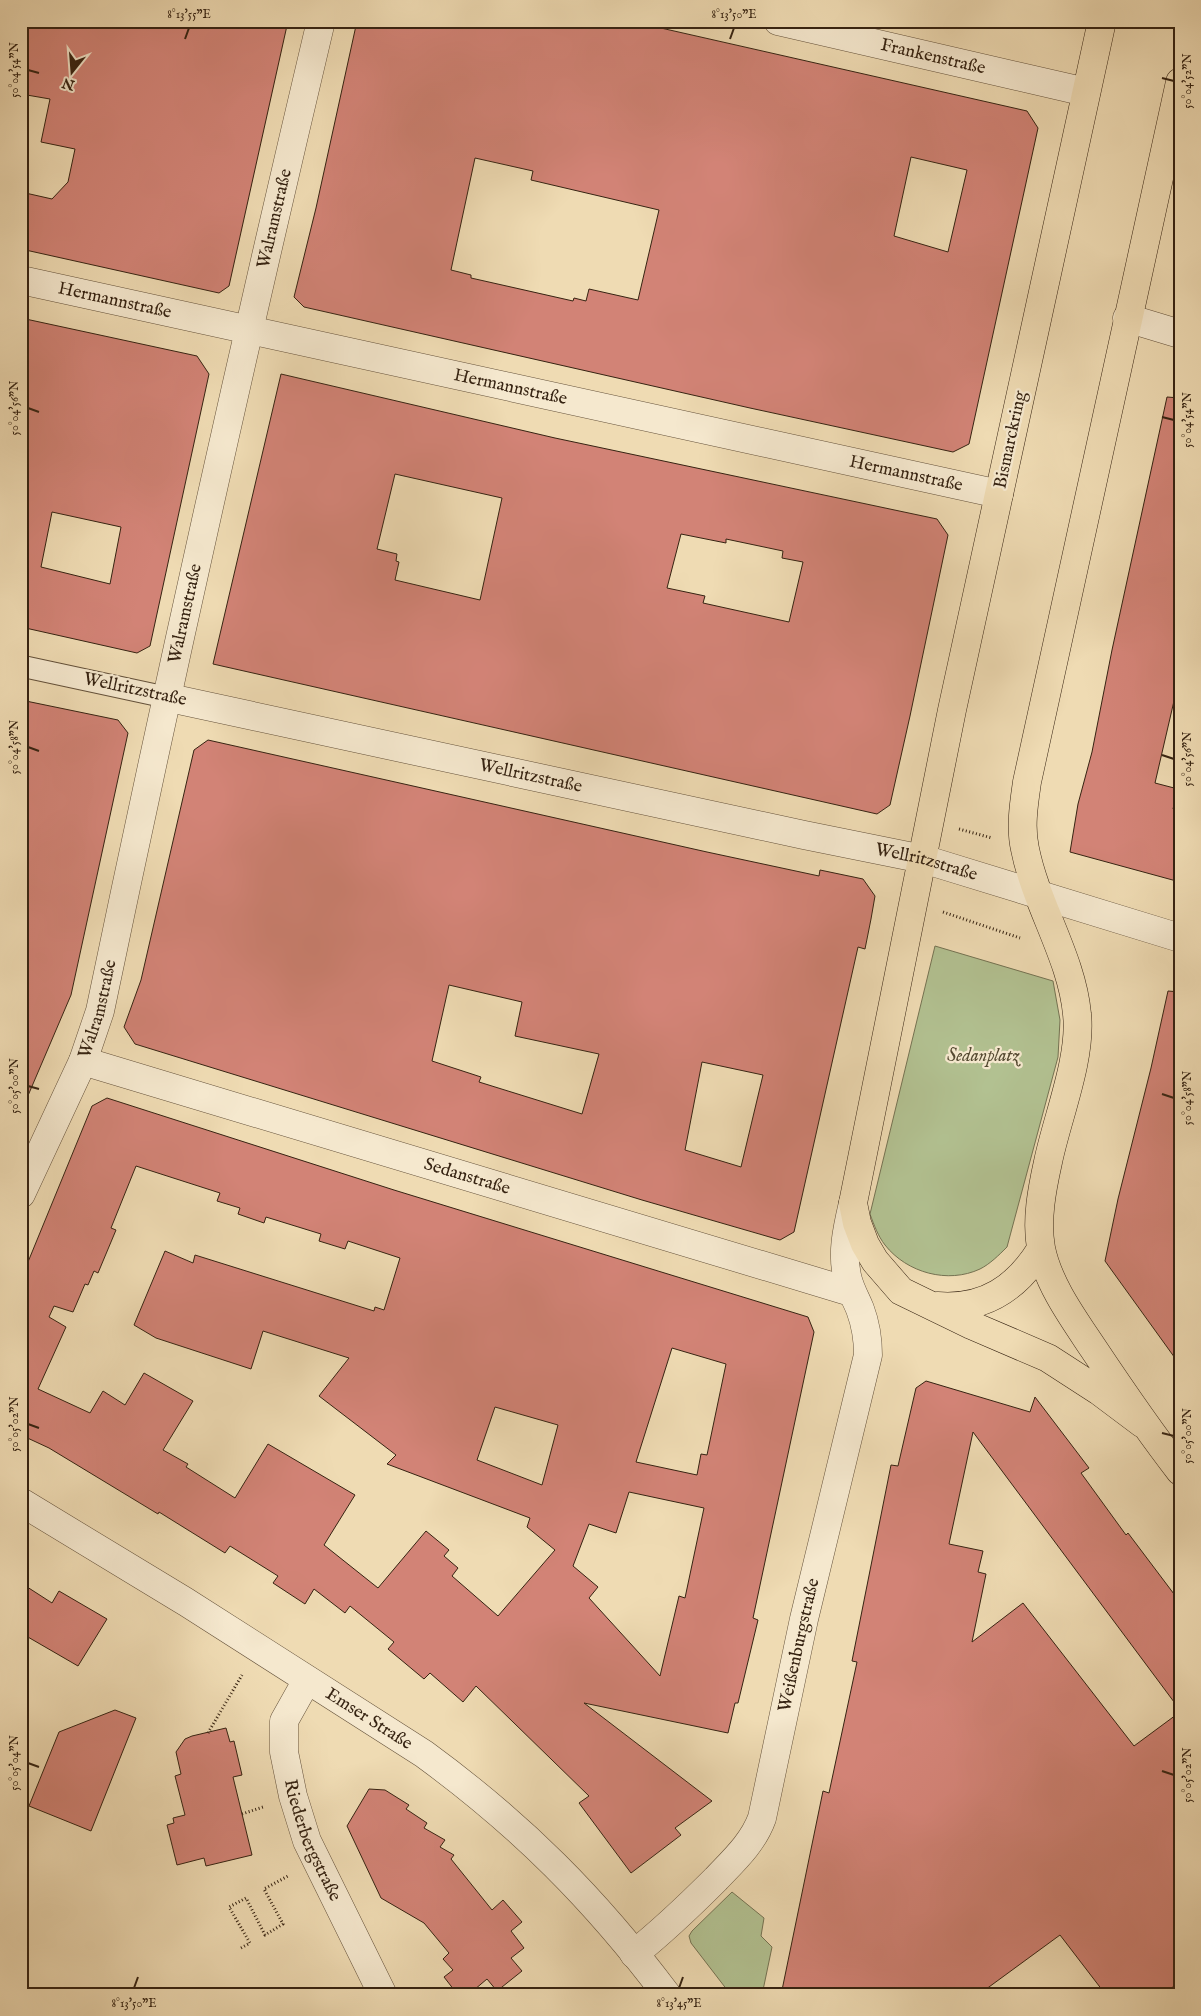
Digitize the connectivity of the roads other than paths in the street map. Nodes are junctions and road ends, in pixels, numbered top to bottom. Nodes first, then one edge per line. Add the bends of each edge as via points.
1 (321, 21) edge
2 (778, 21) edge
3 (1102, 21) edge
4 (1180, 82) edge
5 (1086, 92) junction
6 (21, 280) edge
7 (1127, 318) junction
8 (248, 329) junction
9 (1180, 334) edge
10 (999, 494) junction
11 (21, 666) edge
12 (166, 697) junction
13 (923, 859) junction
14 (1038, 895) junction
15 (1180, 938) edge
16 (83, 1061) junction
17 (21, 1194) edge
18 (853, 1202) junction
19 (1041, 1249) junction
20 (851, 1292) junction
21 (930, 1306) junction
22 (1143, 1424) junction
23 (1180, 1471) edge
24 (21, 1502) edge
25 (307, 1680) junction
26 (634, 1954) junction
27 (383, 1995) edge
28 (667, 1995) edge

1 - 8 street, Walramstraße
2 - 5 street, Frankenstraße
3 - 5 main road, Bismarckring
4 - 7 main road
5 - 10 main road, Bismarckring
6 - 8 street, Hermannstraße
7 - 9 street
7 - 14 main road via 1027,782 1023,809 1024,848
8 - 10 street, Hermannstraße
8 - 12 street, Walramstraße
10 - 13 main road, Bismarckring
11 - 12 street, Wellritzstraße
12 - 13 street, Wellritzstraße
12 - 16 street, Walramstraße via 100,1011
13 - 14 street, Wellritzstraße
13 - 18 main road
14 - 15 street, Wellritzstraße
14 - 19 main road via 1074,993 1078,1031 1076,1052 1042,1196
16 - 17 street, Walramstraße
16 - 20 street, Sedanstraße
18 - 20 street via 845,1239 845,1266
18 - 21 main road via 857,1224 875,1261 900,1291
19 - 21 main road via 1014,1284 996,1296 975,1304
19 - 22 main road via 1060,1293
20 - 26 street, Weißenburgstraße via 865,1324 868,1355 804,1619 762,1818 754,1835 735,1858 671,1924
21 - 22 main road via 1048,1358 1100,1391
22 - 23 main road
24 - 25 street, Emser Straße
25 - 26 street, Emser Straße via 424,1754 494,1808 558,1866
25 - 27 street, Riederbergstraße via 284,1721 284,1752 292,1796 308,1841
26 - 28 street, Emser Straße

